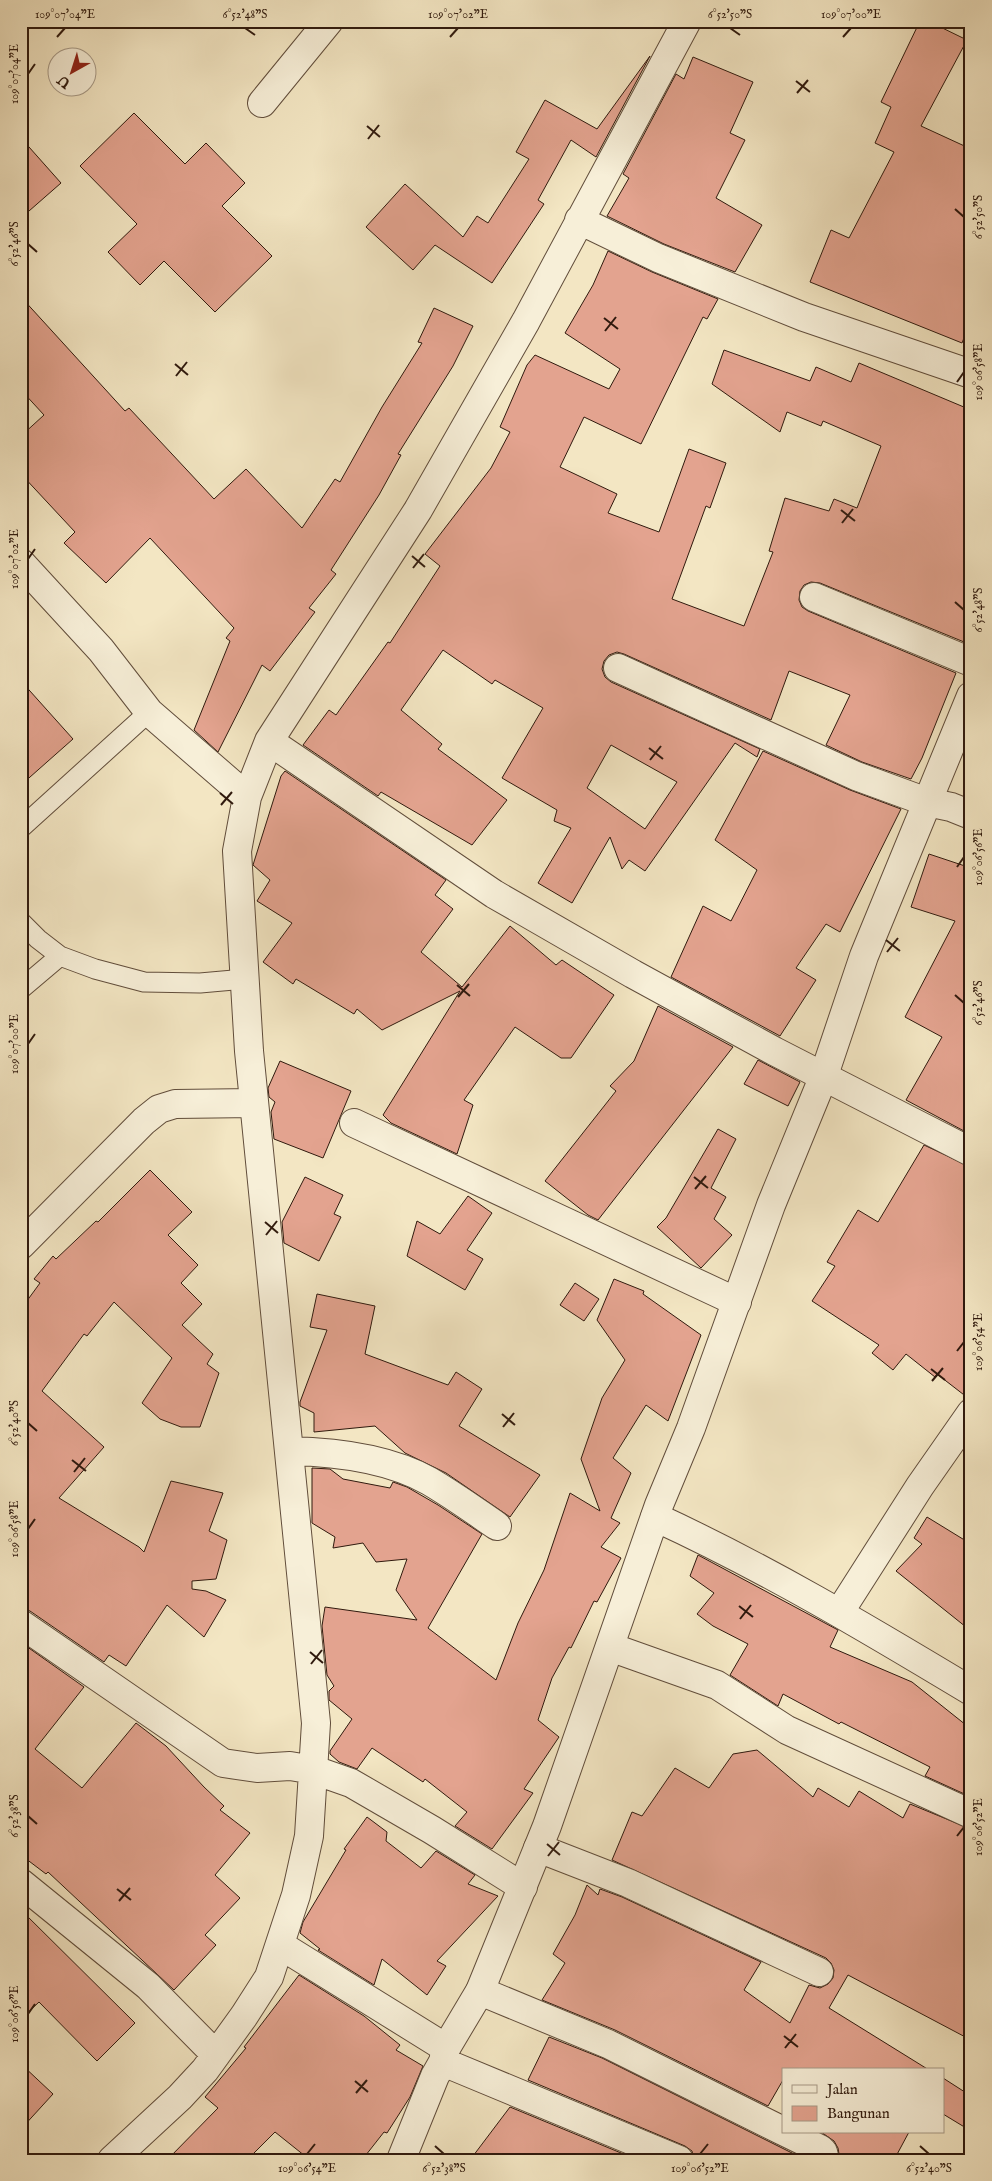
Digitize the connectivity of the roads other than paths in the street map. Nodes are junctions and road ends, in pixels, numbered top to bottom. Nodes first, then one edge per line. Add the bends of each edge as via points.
1 (329, 21) edge
2 (687, 21) edge
3 (262, 103) dead end
4 (580, 220) junction
5 (971, 374) edge
6 (21, 564) edge
7 (814, 597) dead end
8 (971, 662) edge
9 (618, 668) dead end
10 (971, 696) edge
11 (149, 712) junction
12 (269, 741) junction
13 (247, 797) junction
14 (949, 808) edge
15 (21, 828) edge
16 (21, 922) edge
17 (60, 956) junction
18 (239, 980) junction
19 (21, 989) edge
20 (839, 1085) junction
21 (246, 1103) junction
22 (354, 1123) dead end
23 (971, 1152) edge
24 (21, 1245) edge
25 (737, 1302) junction
26 (971, 1413) edge
27 (290, 1451) junction
28 (665, 1522) junction
29 (497, 1526) dead end
30 (839, 1613) junction
31 (21, 1624) edge
32 (628, 1655) junction
33 (971, 1691) edge
34 (302, 1768) junction
35 (971, 1814) edge
36 (557, 1856) junction
37 (21, 1883) edge
38 (523, 1887) junction
39 (280, 1945) junction
40 (819, 1972) dead end
41 (498, 1999) junction
42 (211, 2050) junction
43 (445, 2055) junction
44 (782, 2131) edge
45 (788, 2134) edge
46 (112, 2160) edge
47 (401, 2160) edge
48 (680, 2160) edge
49 (824, 2160) edge

1 - 3 street
2 - 4 street
4 - 5 street via 658,258 804,316
4 - 12 street via 418,510
6 - 11 street via 102,650
7 - 8 street
9 - 14 street via 856,776
10 - 14 street via 961,724
11 - 13 street
11 - 15 lane
12 - 13 street
12 - 20 street via 494,894 633,974
13 - 18 street via 236,851
14 - 20 street via 864,956
16 - 17 lane
17 - 18 lane via 144,982
17 - 19 lane
18 - 21 street
20 - 23 street
20 - 25 street via 771,1205
21 - 24 street via 175,1104 159,1108
21 - 27 street
22 - 25 street
25 - 28 street via 691,1428
26 - 30 street
27 - 29 street via 333,1452 402,1470 428,1481
27 - 34 street via 316,1723
28 - 30 street via 701,1538
28 - 32 street
30 - 33 street
31 - 34 street via 223,1763 257,1768
32 - 35 street via 717,1685 786,1730
32 - 36 street
34 - 38 street via 351,1782
34 - 39 street via 308,1836 296,1895
36 - 38 street
36 - 40 street via 628,1884
37 - 42 street via 148,1986
38 - 41 street
39 - 42 street via 269,1977
39 - 43 street
41 - 43 street
41 - 44 street via 608,2044
42 - 46 street via 205,2070
43 - 47 street
43 - 48 street via 482,2078
45 - 49 street via 820,2149

